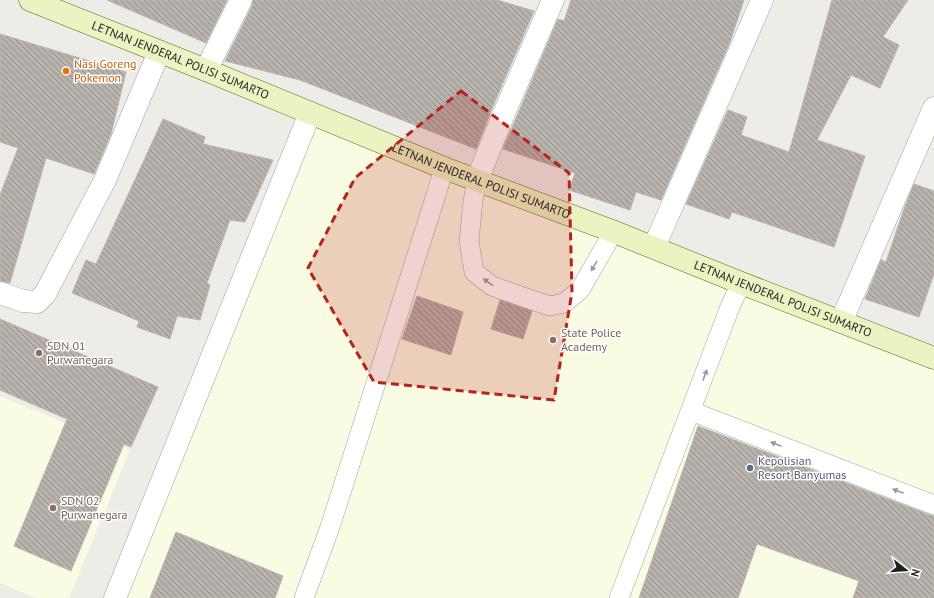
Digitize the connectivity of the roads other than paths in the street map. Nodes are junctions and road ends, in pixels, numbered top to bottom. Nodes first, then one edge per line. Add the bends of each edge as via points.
1 (30, 0) edge
2 (241, 0) edge
3 (553, 0) edge
4 (762, 0) edge
5 (159, 52) junction
6 (206, 70) junction
7 (934, 108) edge
8 (310, 113) junction
9 (444, 168) junction
10 (477, 180) junction
11 (612, 231) junction
12 (654, 247) junction
13 (741, 283) junction
14 (0, 293) edge
15 (841, 322) junction
16 (934, 358) edge
17 (691, 411) junction
18 (934, 505) edge
19 (115, 598) edge
20 (304, 598) edge
21 (619, 598) edge

1 - 5 street, LETNAN JENDERAL POLISI SUMARTO
2 - 6 street
3 - 10 street
4 - 12 street
5 - 6 street, LETNAN JENDERAL POLISI SUMARTO
5 - 14 street via 105,180 46,294 37,302 23,301
6 - 8 street, LETNAN JENDERAL POLISI SUMARTO
7 - 15 street
8 - 9 street, LETNAN JENDERAL POLISI SUMARTO
8 - 19 street
9 - 10 street, LETNAN JENDERAL POLISI SUMARTO
9 - 20 lane via 332,519
10 - 11 street, LETNAN JENDERAL POLISI SUMARTO
11 -> 10 lane via 580,290 564,303 550,306 492,286 474,272 469,241
11 - 12 street, LETNAN JENDERAL POLISI SUMARTO
12 - 13 street, LETNAN JENDERAL POLISI SUMARTO
13 - 15 street, LETNAN JENDERAL POLISI SUMARTO
17 -> 13 lane
15 - 16 street, LETNAN JENDERAL POLISI SUMARTO
18 -> 17 lane
17 - 21 lane

